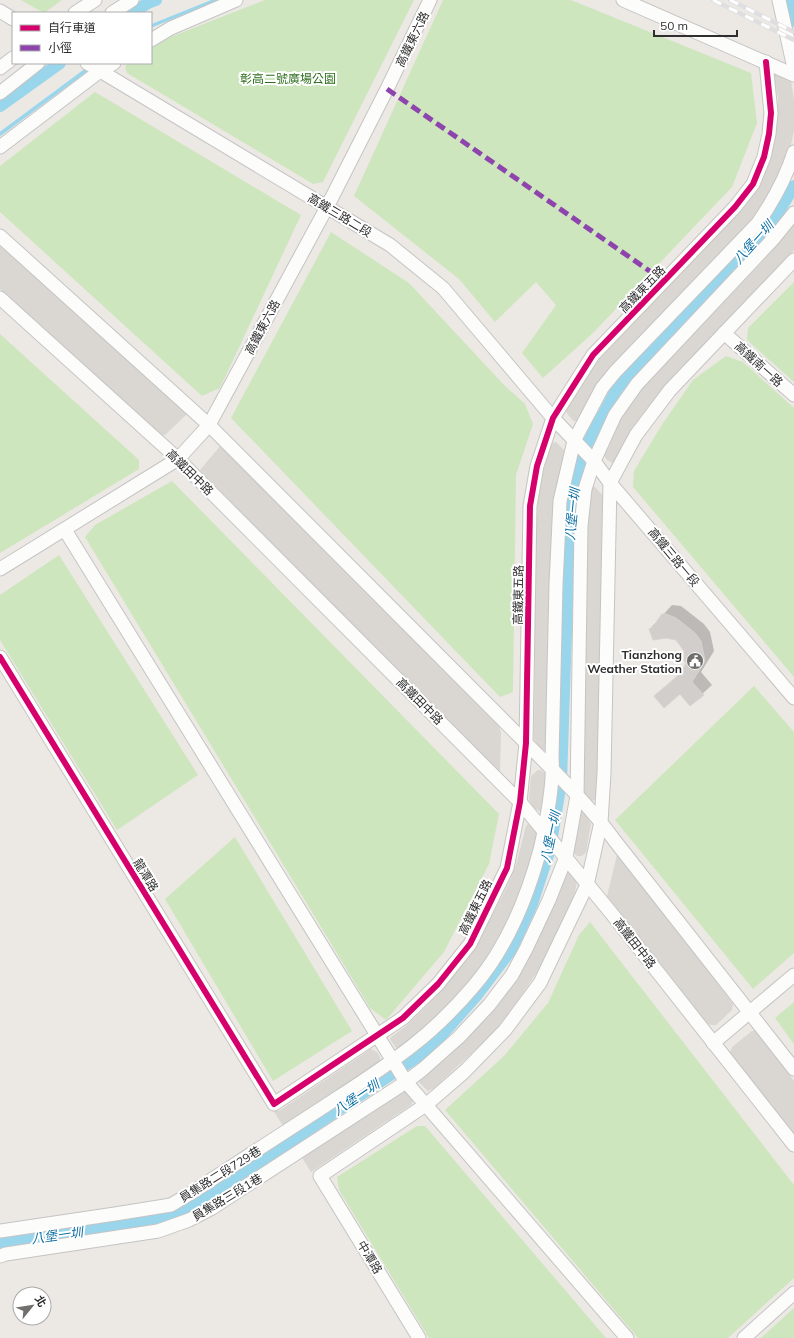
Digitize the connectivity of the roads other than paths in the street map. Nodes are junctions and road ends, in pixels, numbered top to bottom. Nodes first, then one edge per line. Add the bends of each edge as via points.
1 (95, 0) edge
2 (132, 0) edge
3 (236, 0) edge
4 (430, 0) edge
5 (623, 0) edge
6 (779, 0) edge
7 (0, 11) edge
8 (77, 12) edge
9 (114, 12) edge
10 (12, 18) edge
11 (152, 39) edge
12 (12, 59) edge
13 (766, 62) junction
14 (37, 64) edge
15 (88, 64) edge
16 (112, 64) edge
17 (0, 68) edge
18 (794, 68) edge
19 (100, 72) junction
20 (794, 74) edge
21 (0, 93) edge
22 (0, 147) edge
23 (794, 152) edge
24 (327, 207) junction
25 (794, 213) edge
26 (0, 236) edge
27 (794, 260) edge
28 (0, 298) edge
29 (724, 333) junction
30 (794, 395) edge
31 (553, 418) junction
32 (209, 425) junction
33 (574, 441) junction
34 (178, 459) junction
35 (594, 461) junction
36 (610, 482) junction
37 (65, 530) junction
38 (0, 569) edge
39 (0, 657) edge
40 (794, 698) edge
41 (526, 743) junction
42 (553, 771) junction
43 (577, 796) junction
44 (520, 802) junction
45 (601, 822) junction
46 (544, 831) junction
47 (566, 856) junction
48 (587, 885) junction
49 (794, 975) edge
50 (749, 1013) junction
51 (378, 1036) junction
52 (713, 1043) junction
53 (392, 1060) junction
54 (794, 1070) edge
55 (406, 1082) junction
56 (274, 1104) joint
57 (427, 1104) junction
58 (794, 1145) edge
59 (0, 1231) edge
60 (0, 1256) edge
61 (794, 1293) edge
62 (419, 1338) edge
63 (628, 1338) edge
64 (744, 1338) edge

1 - 8 street
2 - 9 street
3 - 11 street via 171,28
4 - 24 street, 高鐵東六路 via 388,89
5 - 13 street
6 - 18 street
7 - 10 street
12 - 17 street
13 - 20 street
13 - 31 street, 高鐵東五路 via 771,113 769,134 764,157 752,184 735,207 593,355
14 - 21 street
15 - 19 street, 高鐵三路二段
16 - 19 street
19 - 22 street
19 - 24 street, 高鐵三路二段
23 - 33 street, 員集路二段729巷 via 772,203 758,223 615,372 602,388
24 - 31 street, 高鐵三路二段 via 390,245 442,288
24 - 32 street, 高鐵東六路
25 - 35 street, 員集路三段1巷 via 774,238 637,384 615,415
26 - 32 street
27 - 29 street
28 - 34 street, 高鐵田中路
29 - 30 street, 高鐵南一路
29 - 36 street via 670,390 636,435
31 - 33 street, 高鐵三路一段
31 - 41 street, 高鐵東五路 via 537,466 530,506
32 - 34 street, 高鐵東六路
32 - 41 street
33 - 35 street, 高鐵三路一段
33 - 42 street, 員集路二段729巷 via 560,501 558,522
34 - 37 street, 高鐵東六路
34 - 44 street, 高鐵田中路
35 - 36 street, 高鐵三路一段
35 - 43 street, 員集路三段1巷 via 585,489 581,526
36 - 40 street, 高鐵三路一段
36 - 45 street
37 - 38 street, 高鐵東六路
37 - 51 street
39 - 56 street, 龍潭路
41 - 42 street
41 - 44 street, 高鐵東五路
42 - 43 street
42 - 46 street, 員集路二段729巷
43 - 45 street
43 - 47 street, 員集路三段1巷
44 - 46 street, 高鐵田中路
44 - 51 street, 高鐵東五路 via 507,868 470,944 438,984 403,1018
45 - 48 street
45 - 50 street
46 - 47 street, 高鐵田中路
46 - 53 street, 員集路二段729巷 via 524,897 506,937 490,962 473,987 432,1029
47 - 48 street, 高鐵田中路
47 - 55 street, 員集路三段1巷 via 549,900 512,975 489,1005 459,1037
48 - 52 street, 高鐵田中路
48 - 57 street via 540,983 505,1030 464,1072
49 - 50 street
50 - 52 street
50 - 54 street
51 - 53 street
51 - 56 street, 高鐵東五路
52 - 58 street, 高鐵田中路
53 - 55 street
53 - 59 street, 員集路二段729巷 via 299,1124 171,1205
55 - 57 street
55 - 60 street, 員集路三段1巷 via 212,1208 189,1220 158,1232
57 - 62 street, 中潭路 via 320,1176
57 - 63 street
61 - 64 street

